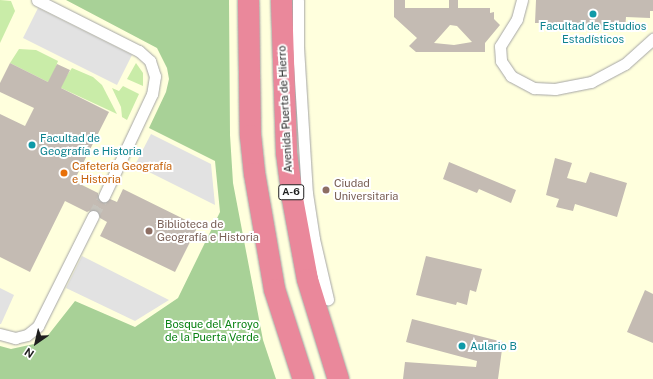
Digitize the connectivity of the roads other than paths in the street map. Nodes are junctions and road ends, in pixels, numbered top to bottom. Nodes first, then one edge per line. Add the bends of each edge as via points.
1 (37, 0) edge
2 (248, 0) edge
3 (281, 0) edge
4 (298, 0) edge
5 (522, 0) edge
6 (653, 39) edge
7 (104, 196) tunnel mouth
8 (93, 216) tunnel mouth
9 (328, 299) joint
10 (0, 334) edge
11 (303, 379) edge
12 (338, 379) edge
13 (344, 379) edge

1 - 7 street via 139,51 150,61 155,76 152,94
2 - 11 highway via 250,135 254,173 274,289
3 - 12 highway, Avenida Puerta de Hierro / A-6 via 286,152 298,242
4 - 9 street, Avenida Puerta de Hierro via 298,47 307,193 314,239
5 - 6 street via 517,19 500,46 501,62 511,76 534,88 555,89 591,82 625,64
8 - 10 street via 38,326 27,335 15,338
9 - 13 highway via 345,355

